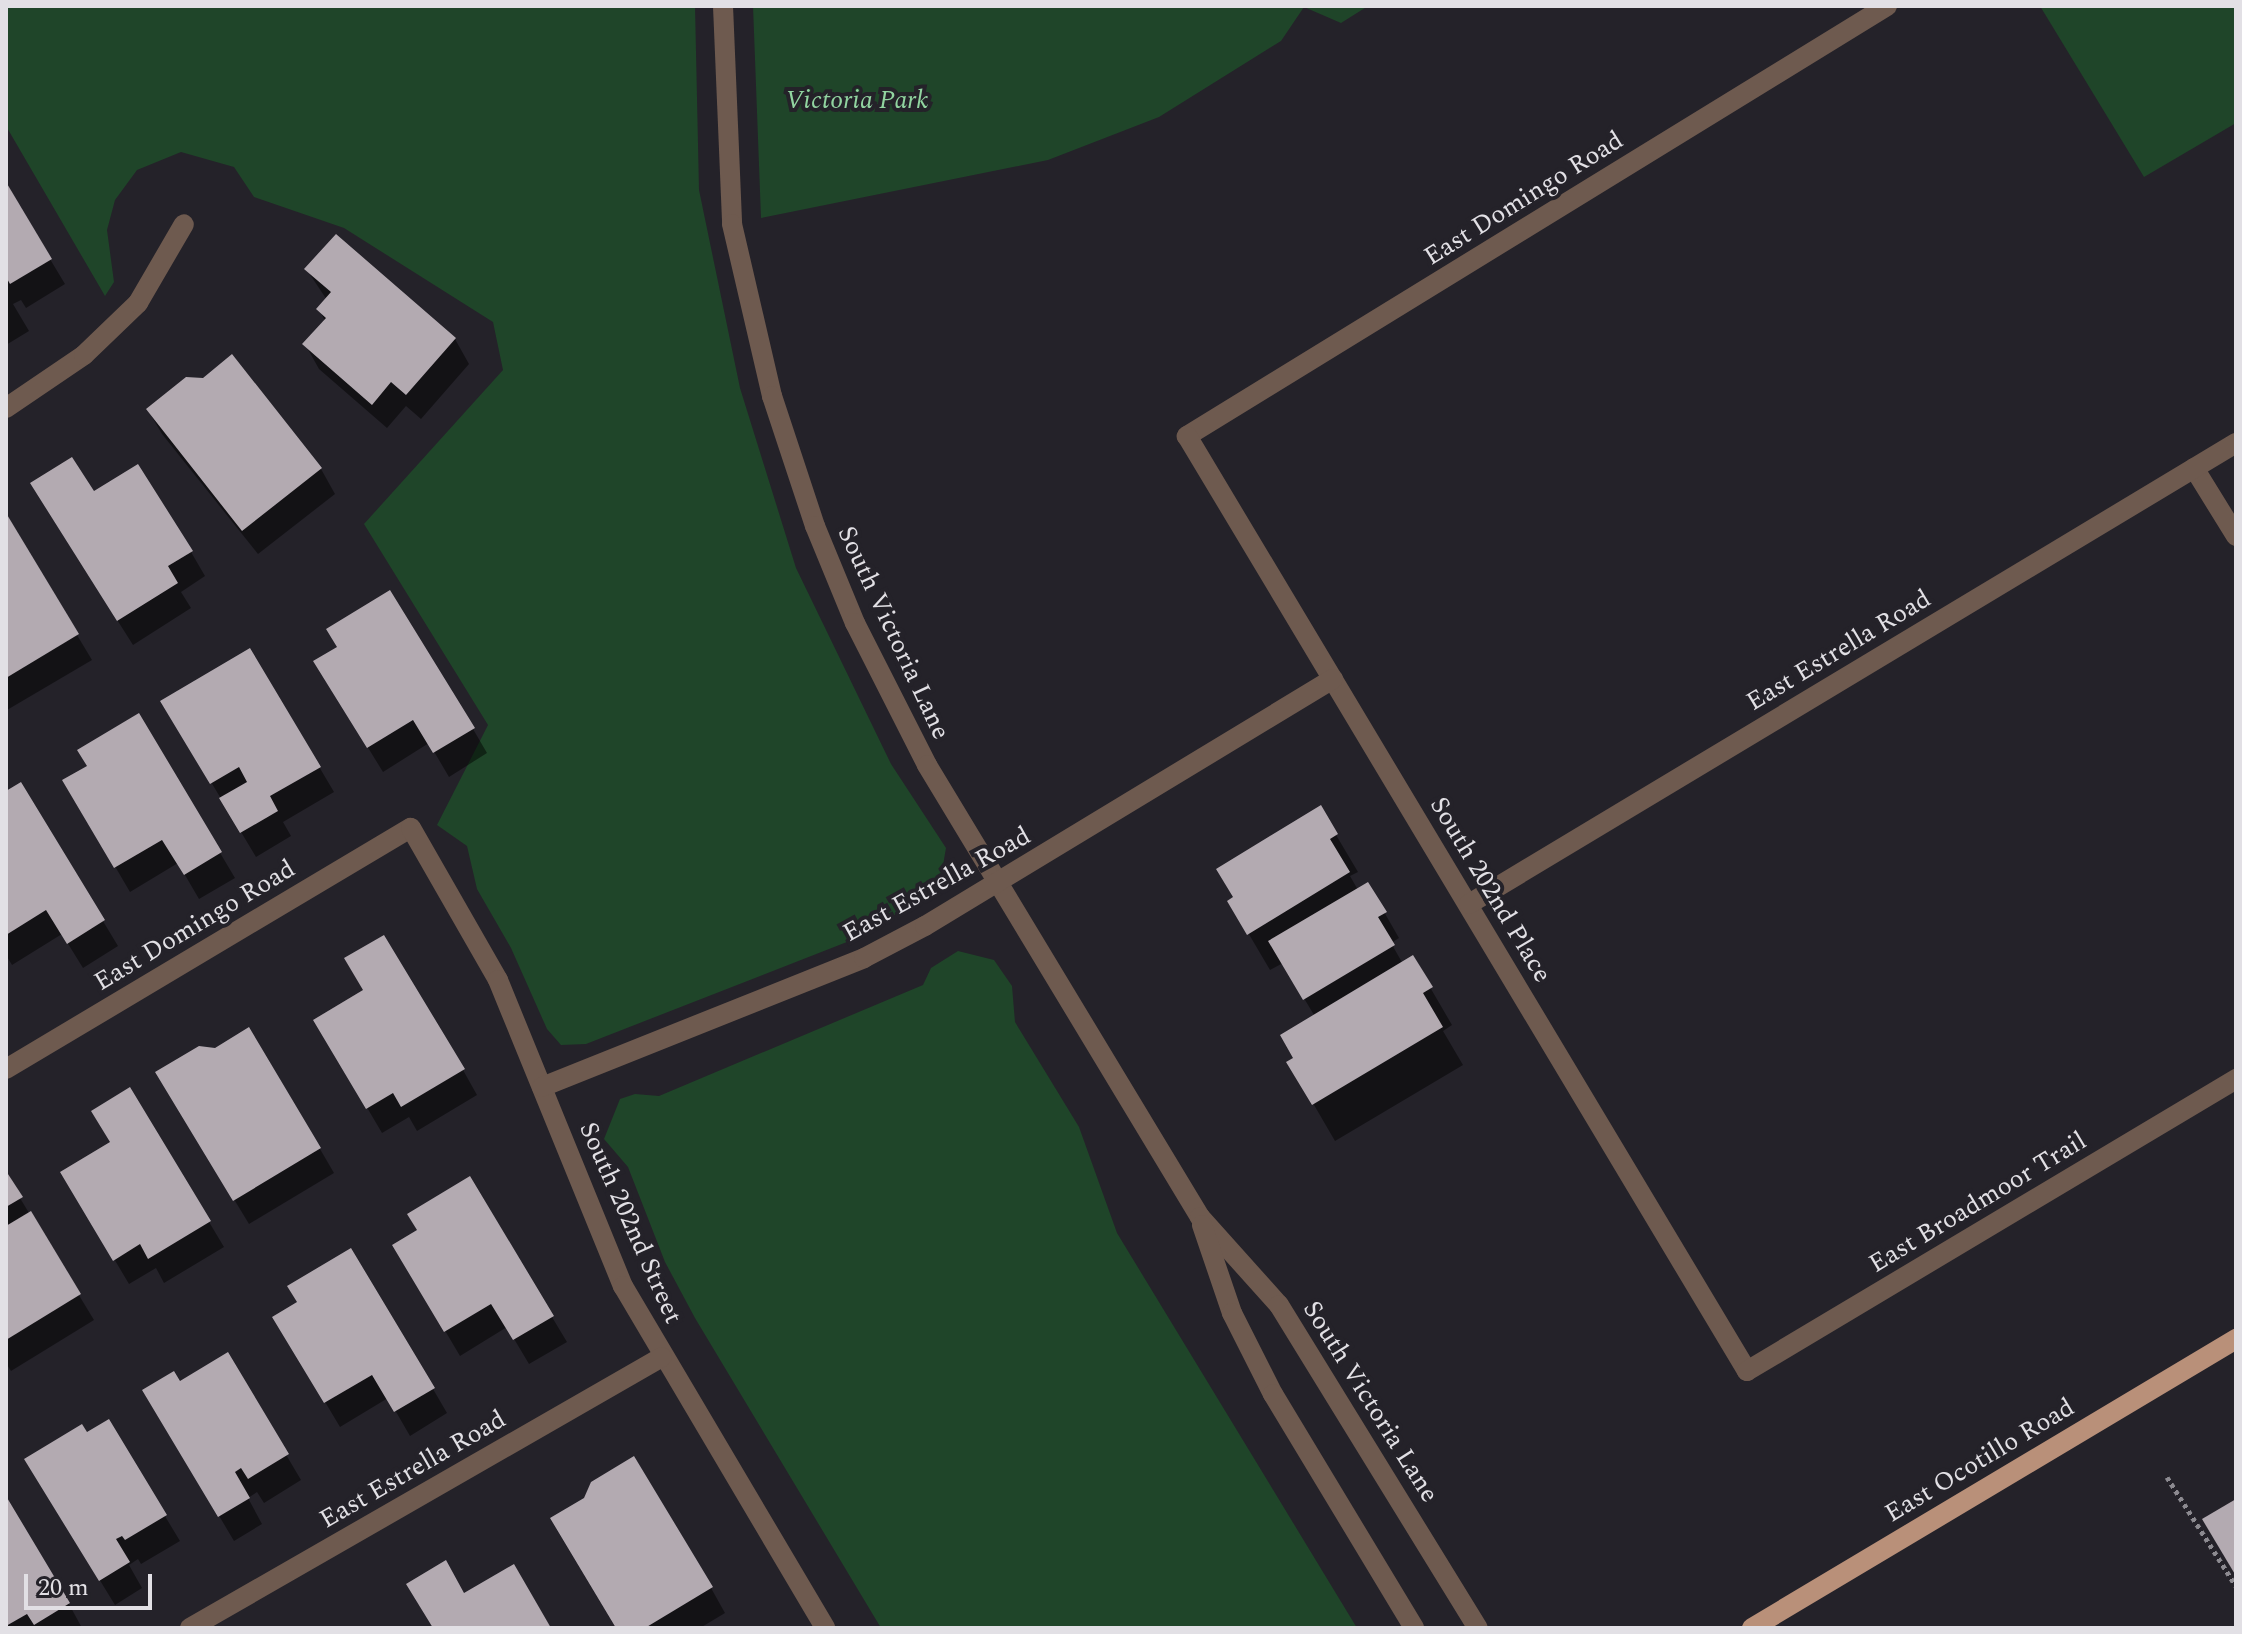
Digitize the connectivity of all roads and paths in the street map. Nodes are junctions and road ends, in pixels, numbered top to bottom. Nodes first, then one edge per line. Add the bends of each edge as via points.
1 (723, 6) edge
2 (1887, 6) edge
3 (184, 224) dead end
4 (6, 408) edge
5 (1187, 436) joint
6 (2236, 443) edge
7 (2194, 468) junction
8 (2236, 536) edge
9 (1333, 679) junction
10 (411, 828) joint
11 (998, 883) junction
12 (1469, 904) junction
13 (6, 1069) edge
14 (2236, 1079) edge
15 (542, 1087) junction
16 (1200, 1217) junction
17 (2236, 1339) edge
18 (662, 1357) junction
19 (1747, 1371) joint
20 (2167, 1477) dead end
21 (2236, 1586) edge
22 (190, 1628) edge
23 (825, 1628) edge
24 (1414, 1628) edge
25 (1478, 1628) edge
26 (1752, 1628) edge

1 - 11 street, South Victoria Lane via 732,224 772,396 815,526 855,623 927,765
2 - 5 street, East Domingo Road
3 - 4 street via 138,303 84,355
5 - 9 street, South 202nd Place
6 - 7 street, East Estrella Road
7 - 8 street
7 - 12 street, East Estrella Road
9 - 11 street, East Estrella Road
9 - 12 street, South 202nd Place
10 - 13 street, East Domingo Road
10 - 15 street, South 202nd Street via 498,980
11 - 15 street, East Estrella Road via 864,958
11 - 16 street, South Victoria Lane
12 - 19 street, South 202nd Place
14 - 19 street, East Broadmoor Trail
15 - 18 street, South 202nd Street via 623,1286
16 - 24 street, South Victoria Lane via 1232,1313 1273,1394
16 - 25 street, South Victoria Lane via 1279,1305
17 - 26 main road, East Ocotillo Road
18 - 22 street, East Estrella Road
18 - 23 street, South 202nd Street
20 - 21 path

